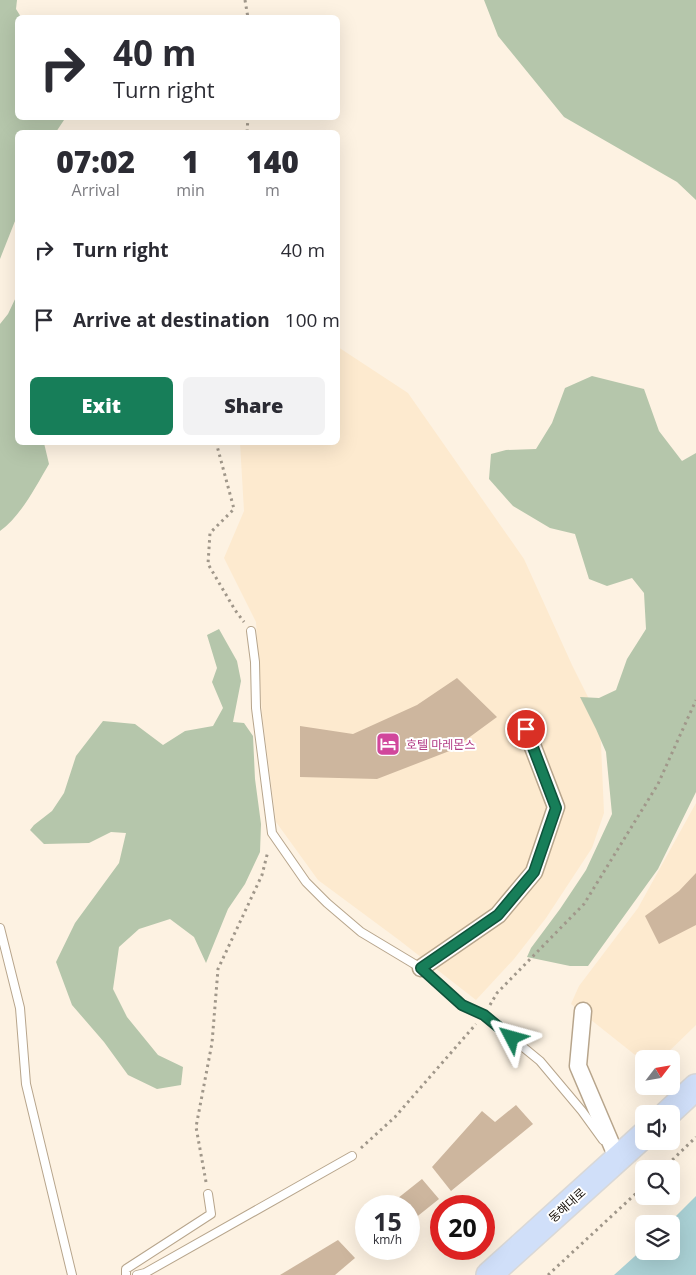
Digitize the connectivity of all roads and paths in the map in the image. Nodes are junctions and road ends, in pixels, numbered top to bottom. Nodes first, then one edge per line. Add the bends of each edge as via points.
1 (245, 0) edge
2 (248, 15) edge
3 (217, 445) edge
4 (250, 631) joint
5 (696, 700) edge
6 (526, 729) dead end
7 (272, 833) junction
8 (0, 928) edge
9 (421, 968) junction
10 (583, 1011) dead end
11 (484, 1015) junction
12 (696, 1087) edge
13 (677, 1105) edge
14 (696, 1138) edge
15 (635, 1144) edge
16 (352, 1156) joint
17 (618, 1160) junction
18 (672, 1160) edge
19 (208, 1194) joint
20 (635, 1194) edge
21 (72, 1275) edge
22 (126, 1275) edge
23 (137, 1275) edge
24 (489, 1275) edge
25 (548, 1275) edge

1 - 2 path
3 - 4 path via 234,509 210,532 208,564
4 - 7 lane
5 - 11 path via 658,784 584,904 497,993
6 - 9 street via 556,808 534,872 498,915
7 - 9 lane via 306,882 327,903 361,932
7 - 19 path via 262,875 218,969 212,1043 196,1127
8 - 21 lane via 20,1008 26,1084
9 - 11 lane via 462,1005
10 - 17 street via 578,1066
11 - 16 path via 395,1117
11 - 17 lane via 540,1061
12 - 13 main road
14 - 18 path
15 - 17 main road, 동해대로
16 - 23 lane
17 - 24 main road, 동해대로
19 - 22 lane via 211,1214 126,1269
20 - 25 path

